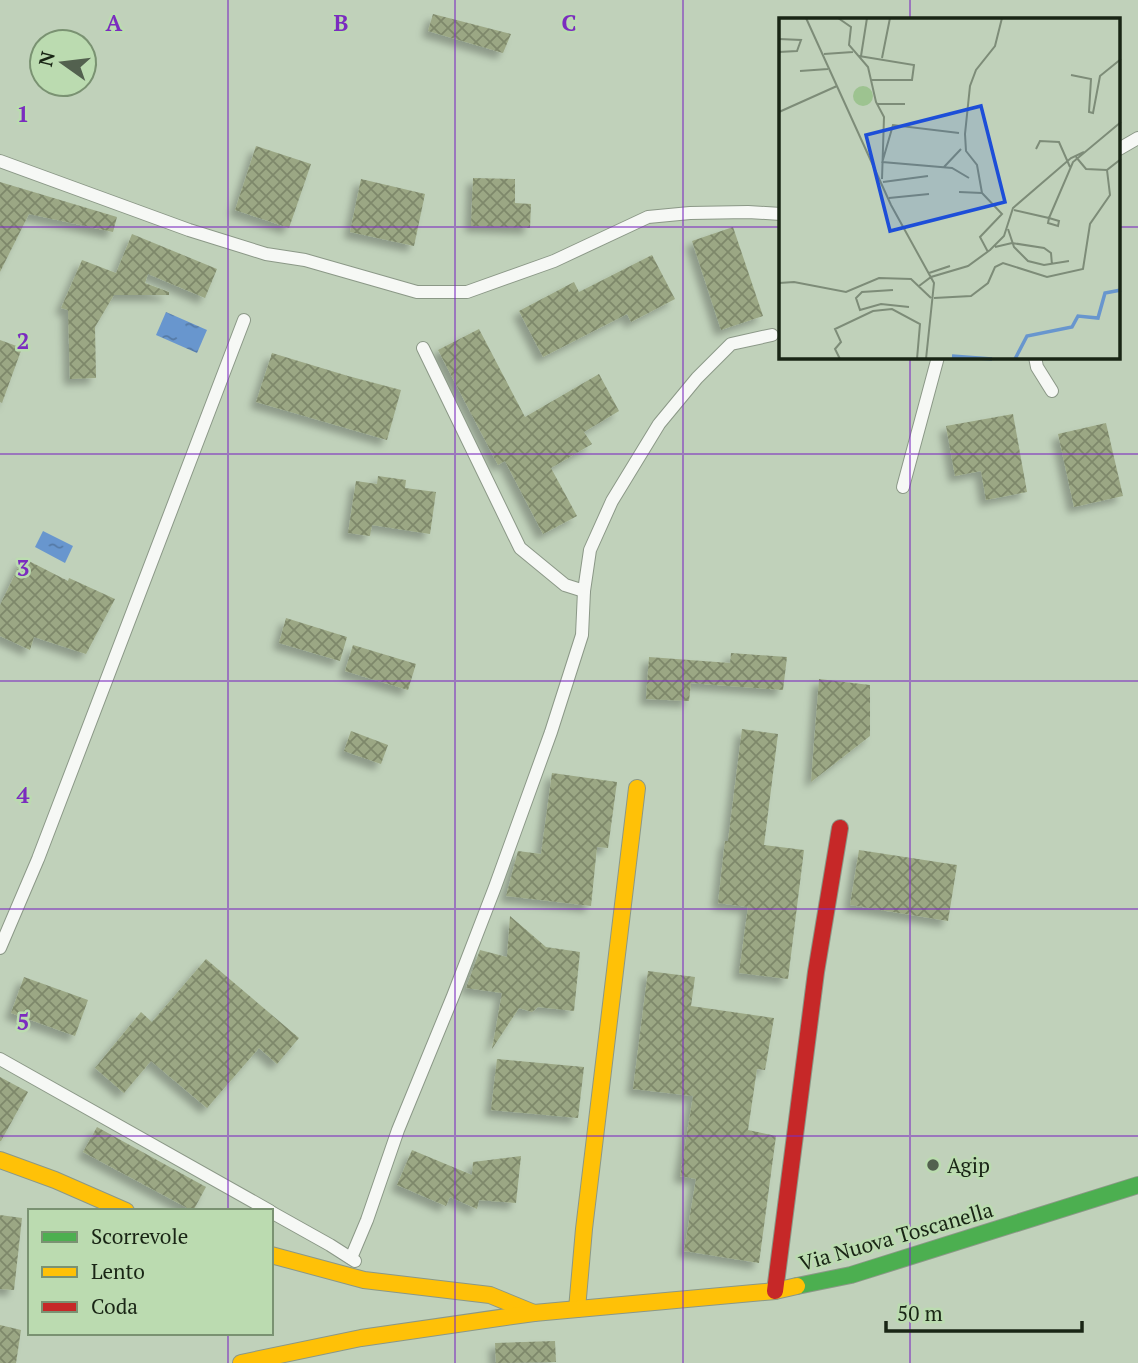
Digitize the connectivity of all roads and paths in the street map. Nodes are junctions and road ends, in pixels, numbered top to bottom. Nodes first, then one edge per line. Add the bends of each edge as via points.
1 (1138, 138) edge
2 (1120, 148) edge
3 (0, 161) edge
4 (779, 214) edge
5 (244, 320) dead end
6 (772, 335) dead end
7 (423, 348) dead end
8 (937, 359) edge
9 (1035, 359) edge
10 (1052, 391) dead end
11 (903, 487) dead end
12 (584, 591) junction
13 (637, 788) dead end
14 (840, 828) dead end
15 (0, 948) edge
16 (0, 1059) edge
17 (0, 1160) edge
18 (1138, 1185) edge
19 (121, 1209) edge
20 (267, 1209) edge
21 (273, 1212) edge
22 (273, 1256) edge
23 (351, 1258) junction
24 (387, 1282) junction
25 (775, 1291) junction
26 (577, 1309) junction
27 (534, 1313) junction
28 (241, 1363) edge

1 - 2 lane
3 - 4 lane via 189,230 417,292 467,292 554,261 648,217
5 - 15 lane
6 - 12 lane via 731,344 659,424 612,501 590,550
7 - 12 lane via 520,548 565,585
8 - 11 lane
9 - 10 lane
12 - 23 lane via 582,635 551,732
13 - 26 street
14 - 25 street via 816,972
16 - 20 lane
17 - 19 street
18 - 25 street, Via Nuova Toscanella via 851,1275
21 - 23 lane
22 - 24 street
23 - 24 lane
24 - 27 street via 490,1295
25 - 26 street, Via Nuova Toscanella
26 - 27 street, Via Nuova Toscanella
27 - 28 street, Via Nuova Toscanella via 360,1338

